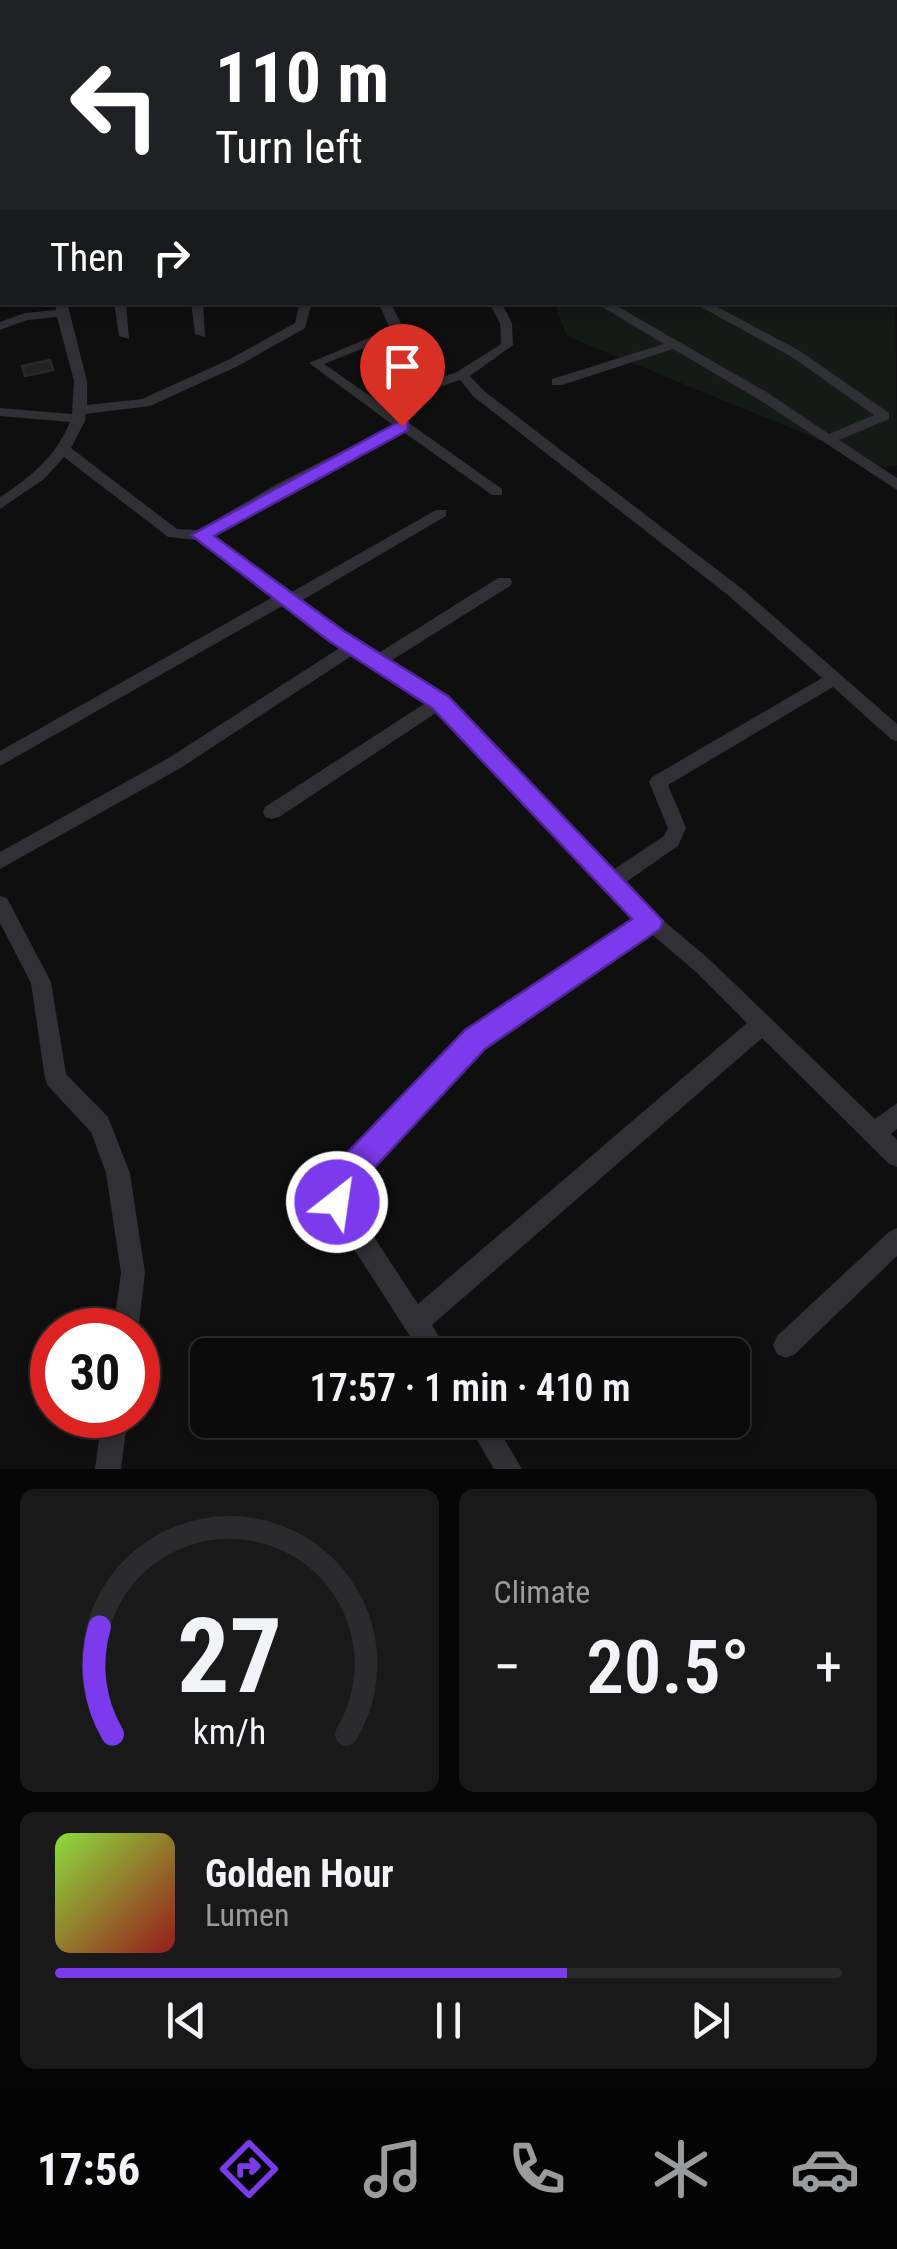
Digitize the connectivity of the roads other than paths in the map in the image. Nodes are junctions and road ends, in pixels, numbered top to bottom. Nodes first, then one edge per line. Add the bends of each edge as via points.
1 (120, 305) edge
2 (197, 305) edge
3 (305, 305) edge
4 (386, 305) edge
5 (497, 305) edge
6 (605, 305) edge
7 (704, 305) edge
8 (61, 308) edge
9 (0, 326) edge
10 (202, 334) dead end
11 (125, 336) dead end
12 (674, 345) junction
13 (462, 374) junction
14 (557, 382) dead end
15 (375, 405) junction
16 (0, 412) edge
17 (81, 414) junction
18 (402, 426) junction
19 (829, 439) junction
20 (64, 450) junction
21 (897, 485) edge
22 (496, 492) dead end
23 (0, 504) edge
24 (441, 513) dead end
25 (200, 535) junction
26 (504, 582) dead end
27 (286, 599) junction
28 (353, 647) junction
29 (376, 662) junction
30 (834, 679) junction
31 (440, 702) junction
32 (897, 734) edge
33 (0, 759) edge
34 (272, 812) dead end
35 (0, 861) edge
36 (611, 882) junction
37 (0, 904) edge
38 (650, 921) junction
39 (762, 1024) junction
40 (897, 1114) edge
41 (875, 1133) junction
42 (897, 1156) edge
43 (897, 1240) edge
44 (129, 1308) edge
45 (416, 1322) junction
46 (426, 1338) edge
47 (786, 1345) dead end
48 (112, 1438) edge
49 (489, 1438) edge
50 (108, 1469) edge
51 (508, 1469) edge

1 - 11 street
2 - 10 street
3 - 17 street via 301,325 182,388 145,403
4 - 15 street via 395,332 315,363
5 - 13 street via 506,322 506,344
6 - 12 street
7 - 19 street via 796,354 884,416
8 - 9 street
8 - 17 street via 76,357
12 - 14 street
12 - 19 street
13 - 15 street
13 - 30 street
15 - 18 street
16 - 17 street
17 - 20 street
18 - 22 street
18 - 25 street
19 - 21 street
20 - 23 street
20 - 25 street via 173,534
24 - 27 street
25 - 27 street
26 - 29 street
27 - 28 street
27 - 33 street
28 - 29 street
28 - 35 street via 173,764
29 - 31 street
30 - 32 street
30 - 36 street via 658,782 677,828 671,842
31 - 34 street
31 - 36 street
36 - 38 street
37 - 44 street via 41,982 56,1079 100,1125 118,1173 133,1273
38 - 39 street
38 - 45 street via 475,1040 338,1190 337,1202
39 - 41 street
39 - 45 street
40 - 41 street
41 - 42 street
43 - 47 street
45 - 46 street
48 - 50 street
49 - 51 street

